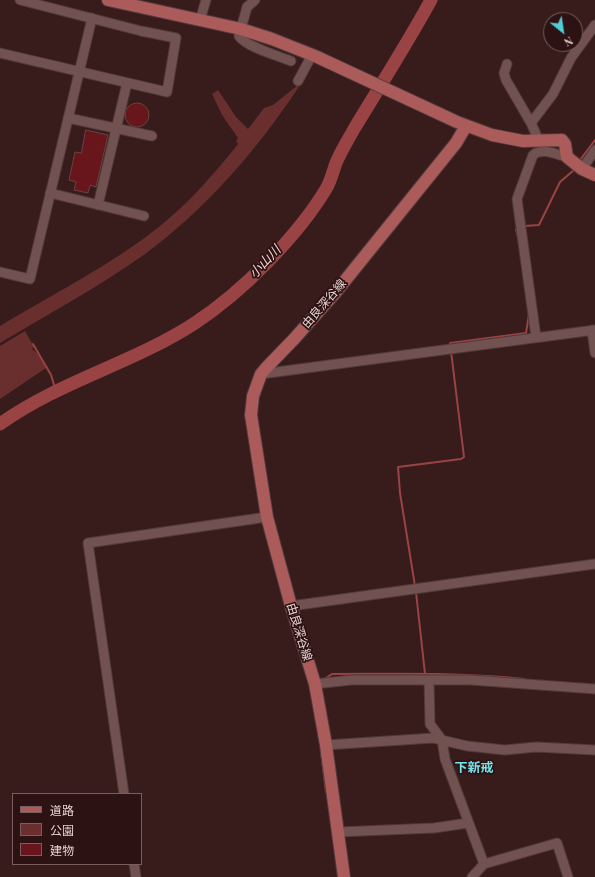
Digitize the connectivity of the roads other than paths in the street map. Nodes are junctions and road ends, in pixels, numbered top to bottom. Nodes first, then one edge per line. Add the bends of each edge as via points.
1 (20, 0) edge
2 (108, 0) edge
3 (206, 0) edge
4 (255, 0) edge
5 (92, 18) junction
6 (200, 20) junction
7 (595, 25) edge
8 (241, 29) junction
9 (0, 53) edge
10 (313, 56) junction
11 (291, 61) dead end
12 (507, 64) dead end
13 (79, 72) junction
14 (298, 81) dead end
15 (127, 83) junction
16 (68, 118) junction
17 (531, 123) junction
18 (466, 126) junction
19 (116, 128) junction
20 (152, 136) dead end
21 (539, 141) junction
22 (595, 150) edge
23 (567, 157) junction
24 (582, 168) junction
25 (595, 175) edge
26 (50, 194) junction
27 (98, 205) junction
28 (144, 216) dead end
29 (0, 272) edge
30 (593, 330) edge
31 (536, 337) junction
32 (595, 353) edge
33 (261, 374) junction
34 (267, 517) junction
35 (595, 564) edge
36 (291, 606) junction
37 (429, 680) junction
38 (315, 684) junction
39 (595, 689) edge
40 (442, 740) junction
41 (326, 745) junction
42 (595, 750) edge
43 (124, 793) edge
44 (468, 823) junction
45 (338, 832) junction
46 (484, 864) junction
47 (134, 865) edge
48 (136, 877) edge
49 (344, 877) edge
50 (472, 877) edge
51 (568, 877) edge

1 - 5 street
2 - 6 main road
3 - 6 street
4 - 8 street via 247,7
5 - 13 street
5 - 15 street via 176,38 167,92
6 - 8 main road
7 - 17 street via 571,58 553,94
8 - 10 main road
8 - 11 street via 239,36 248,43
9 - 13 street
10 - 14 street
10 - 18 main road
12 - 17 street via 504,73 506,80
13 - 15 street
13 - 16 street
15 - 19 street
16 - 19 street
16 - 26 street
17 - 21 street
18 - 21 main road via 509,140
18 - 33 main road, 由良深谷線 via 456,143 348,276
19 - 20 street
19 - 27 street
21 - 23 main road via 562,140 566,144
22 - 24 street
23 - 24 main road
23 - 31 street via 549,152 535,153 517,199
24 - 25 main road
26 - 27 street
26 - 29 street via 30,279
27 - 28 street
30 - 31 street
30 - 32 street
31 - 33 street
33 - 34 main road, 由良深谷線 via 253,396 251,415
34 - 36 main road, 由良深谷線
34 - 43 street via 88,543
35 - 36 street
36 - 38 main road, 由良深谷線
37 - 38 street via 351,680
37 - 39 street via 471,680
37 - 40 street via 430,724
38 - 41 main road, 由良深谷線
40 - 41 street via 433,738
40 - 42 street via 505,750 536,747
40 - 44 street via 445,759
41 - 45 main road, 由良深谷線
44 - 45 street via 434,828
44 - 46 street
45 - 49 main road, 由良深谷線
46 - 50 street
46 - 51 street via 556,844
47 - 48 street

